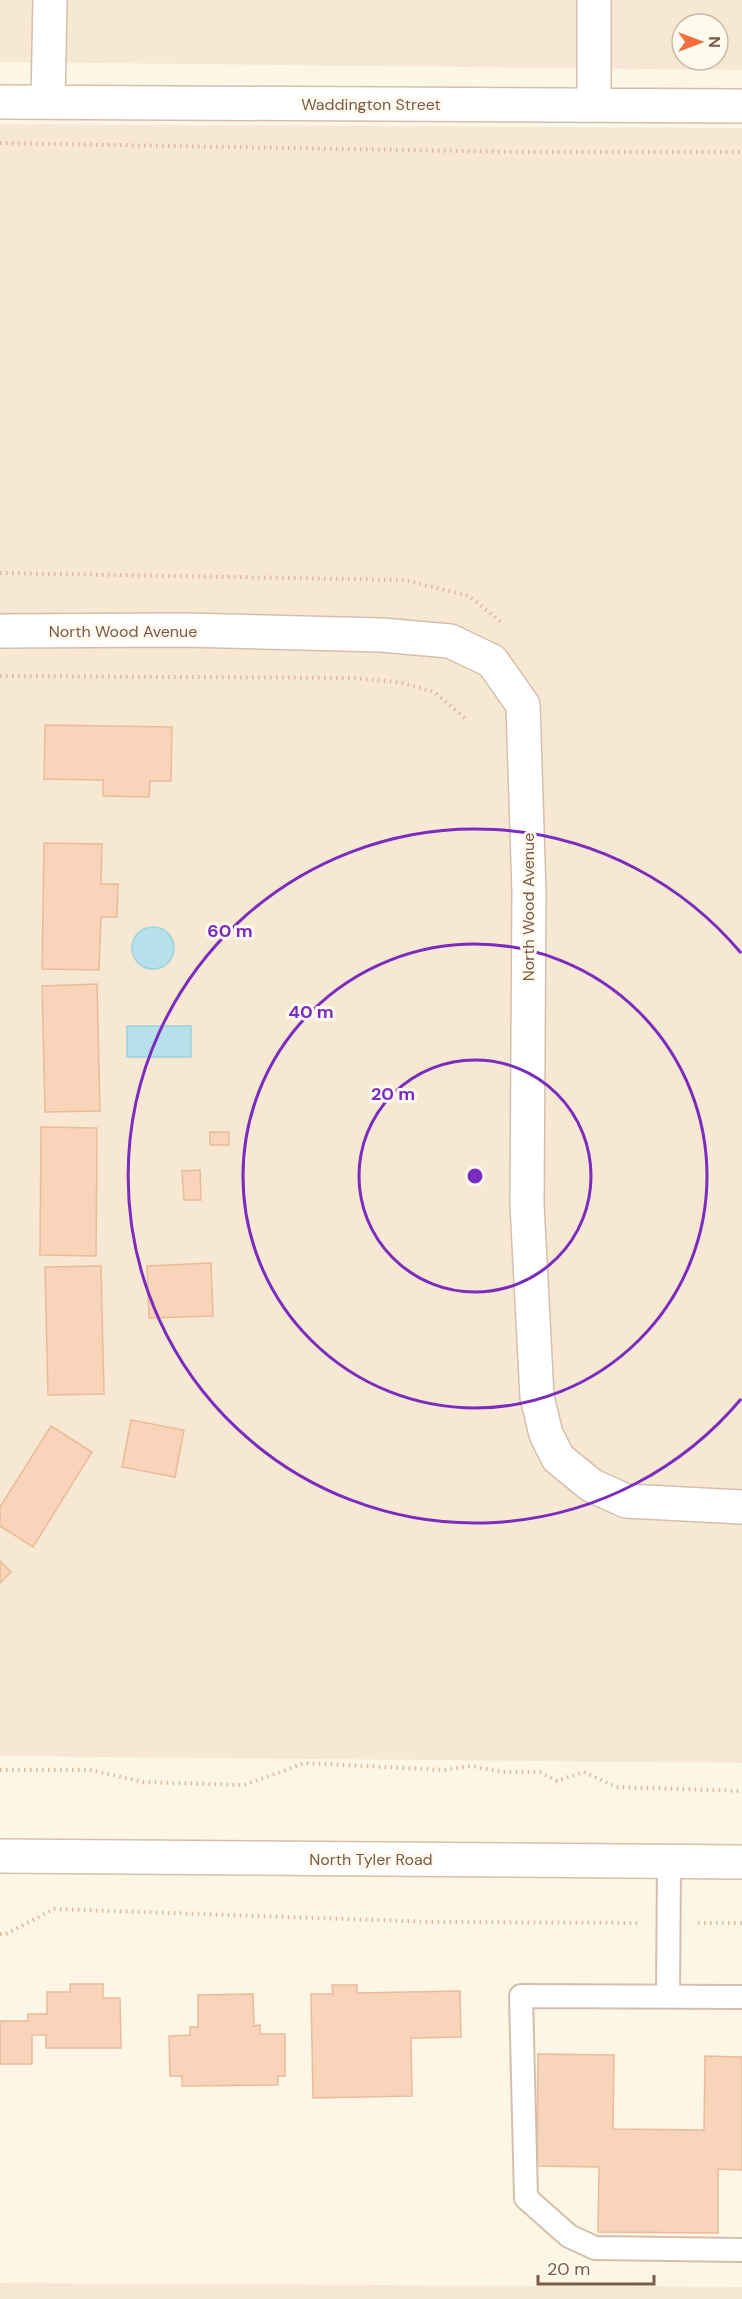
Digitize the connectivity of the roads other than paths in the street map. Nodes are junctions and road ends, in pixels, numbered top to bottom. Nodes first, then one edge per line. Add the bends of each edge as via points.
1 (50, 0) edge
2 (594, 0) edge
3 (0, 102) edge
4 (48, 102) junction
5 (594, 105) junction
6 (742, 106) edge
7 (0, 632) edge
8 (742, 1507) edge
9 (0, 1856) edge
10 (669, 1862) junction
11 (742, 1863) edge
12 (668, 1995) junction
13 (742, 1997) edge
14 (742, 2250) edge

1 - 4 street
2 - 5 street
3 - 4 street, Waddington Street
4 - 5 street, Waddington Street
5 - 6 street, Waddington Street
7 - 8 street, North Wood Avenue via 381,634 450,641 492,661 523,705 524,715 529,892 527,1203 537,1397 546,1434 558,1458 591,1485 626,1501
9 - 10 street, North Tyler Road
10 - 11 street, North Tyler Road
10 - 12 lane
12 - 13 lane
12 - 14 lane via 521,1996 526,2198 569,2236 595,2248

